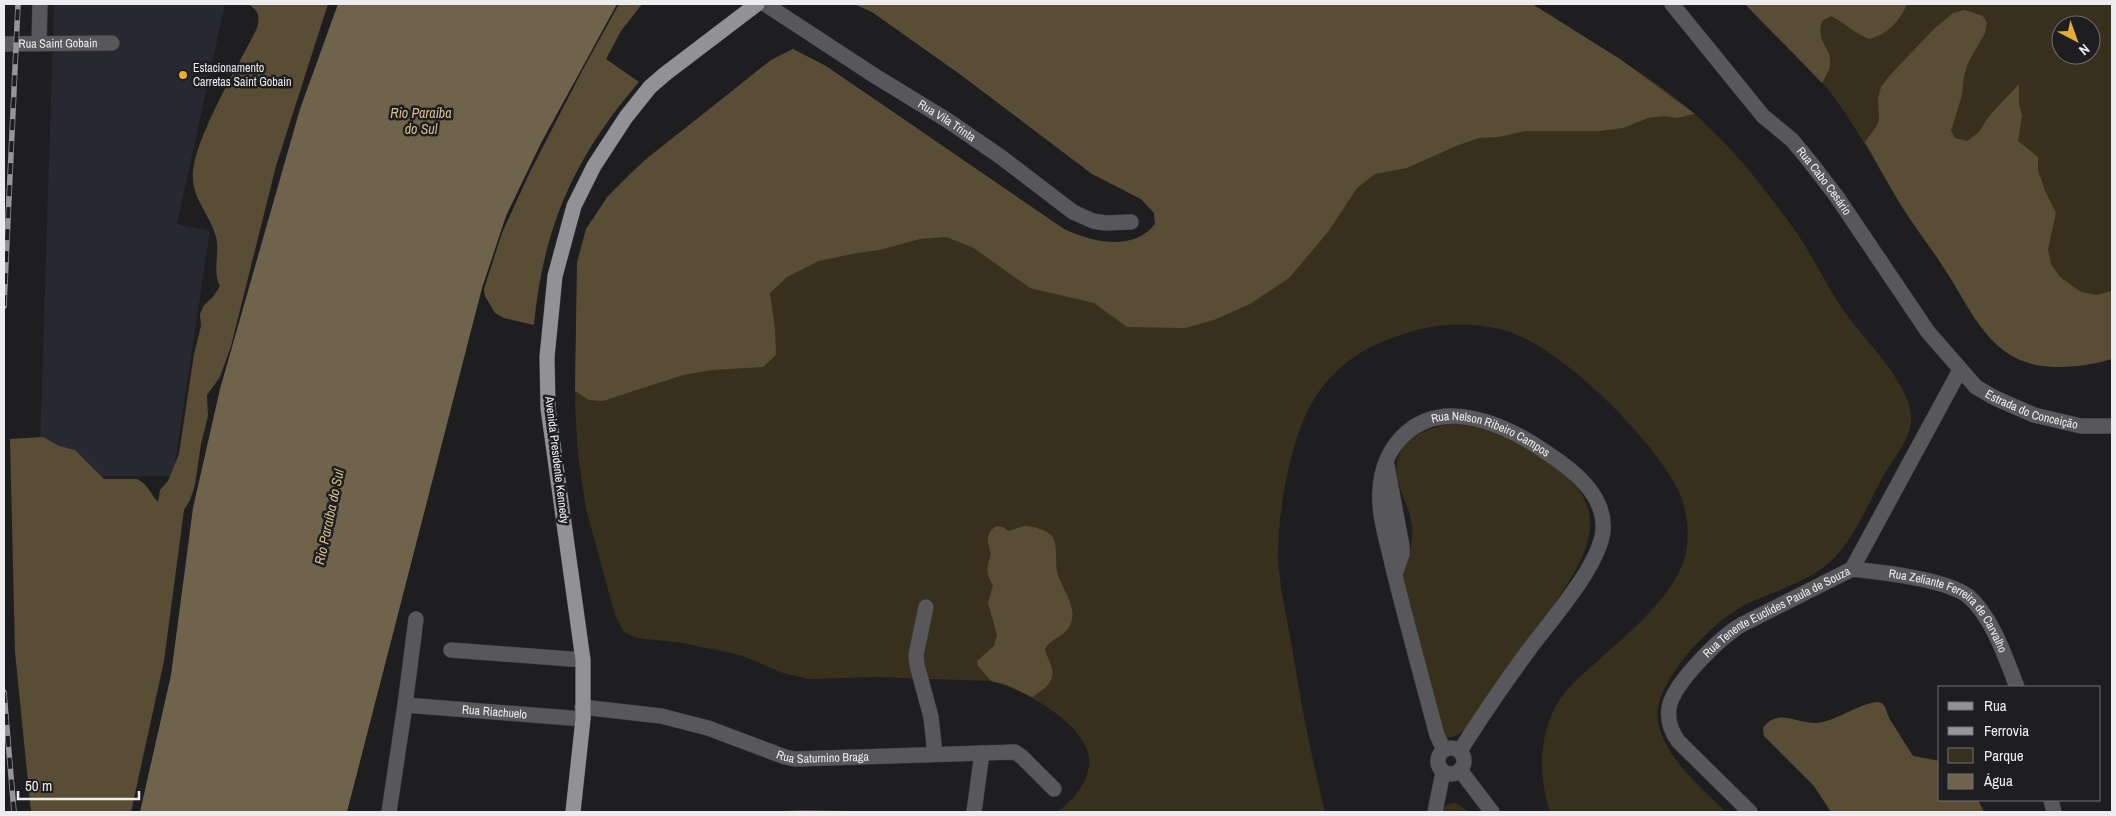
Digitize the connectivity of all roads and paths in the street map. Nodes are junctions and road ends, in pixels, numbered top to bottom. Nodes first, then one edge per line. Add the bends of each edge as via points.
1 (40, 4) edge
2 (757, 4) edge
3 (765, 4) edge
4 (1672, 4) edge
5 (39, 43) junction
6 (112, 43) dead end
7 (4, 44) edge
8 (1131, 222) dead end
9 (1960, 370) junction
10 (2112, 426) edge
11 (1852, 569) junction
12 (926, 607) dead end
13 (416, 619) dead end
14 (451, 650) dead end
15 (582, 660) junction
16 (2017, 686) edge
17 (405, 705) junction
18 (583, 713) junction
19 (1444, 750) junction
20 (1460, 751) junction
21 (982, 753) junction
22 (935, 754) junction
23 (1460, 770) junction
24 (1443, 772) junction
25 (1054, 789) dead end
26 (389, 812) edge
27 (573, 812) edge
28 (974, 812) edge
29 (1436, 812) edge
30 (1492, 812) edge
31 (1750, 812) edge

1 - 5 street
2 - 15 main road, Avenida Presidente Kennedy via 665,74 638,101 585,182 564,239 550,312 548,408
3 - 8 street, Rua Vila Trinta via 946,120 1073,212 1104,223
4 - 9 street, Rua Cabo Cesário via 1763,116 1792,140 1811,163 1928,332
5 - 6 street, Rua Saint Gobain
5 - 7 street, Rua Saint Gobain
9 - 10 street, Estrada do Conceição via 1976,387 2034,415 2081,426
9 - 11 street, Rua Tenente Euclides Paula de Souza
11 - 16 street, Rua Zeliante Ferreira de Carvalho via 1939,584 1967,596 1983,614
11 - 31 street, Rua Tenente Euclides Paula de Souza via 1727,634 1700,661 1669,707 1672,732 1678,740
12 - 22 street via 916,655 931,717
13 - 17 street
14 - 15 street
15 - 18 main road, Avenida Presidente Kennedy
17 - 18 street, Rua Riachuelo
17 - 26 street
18 - 22 street, Rua Saturnino Braga via 623,710 680,721 795,759
18 - 27 main road, Avenida Presidente Kennedy
19 - 20 street
19 - 20 street, Rua Nelson Ribeiro Campos via 1437,735 1395,574 1380,504 1382,476 1398,441 1415,425 1443,416 1473,418 1530,441 1587,486 1602,512 1601,540 1585,573
19 - 24 street via 1437,762
20 - 23 street via 1464,759
21 - 22 street, Rua Saturnino Braga
21 - 25 street, Rua Saturnino Braga via 1016,752
21 - 28 street
23 - 24 street via 1452,774
23 - 30 street
24 - 29 street

